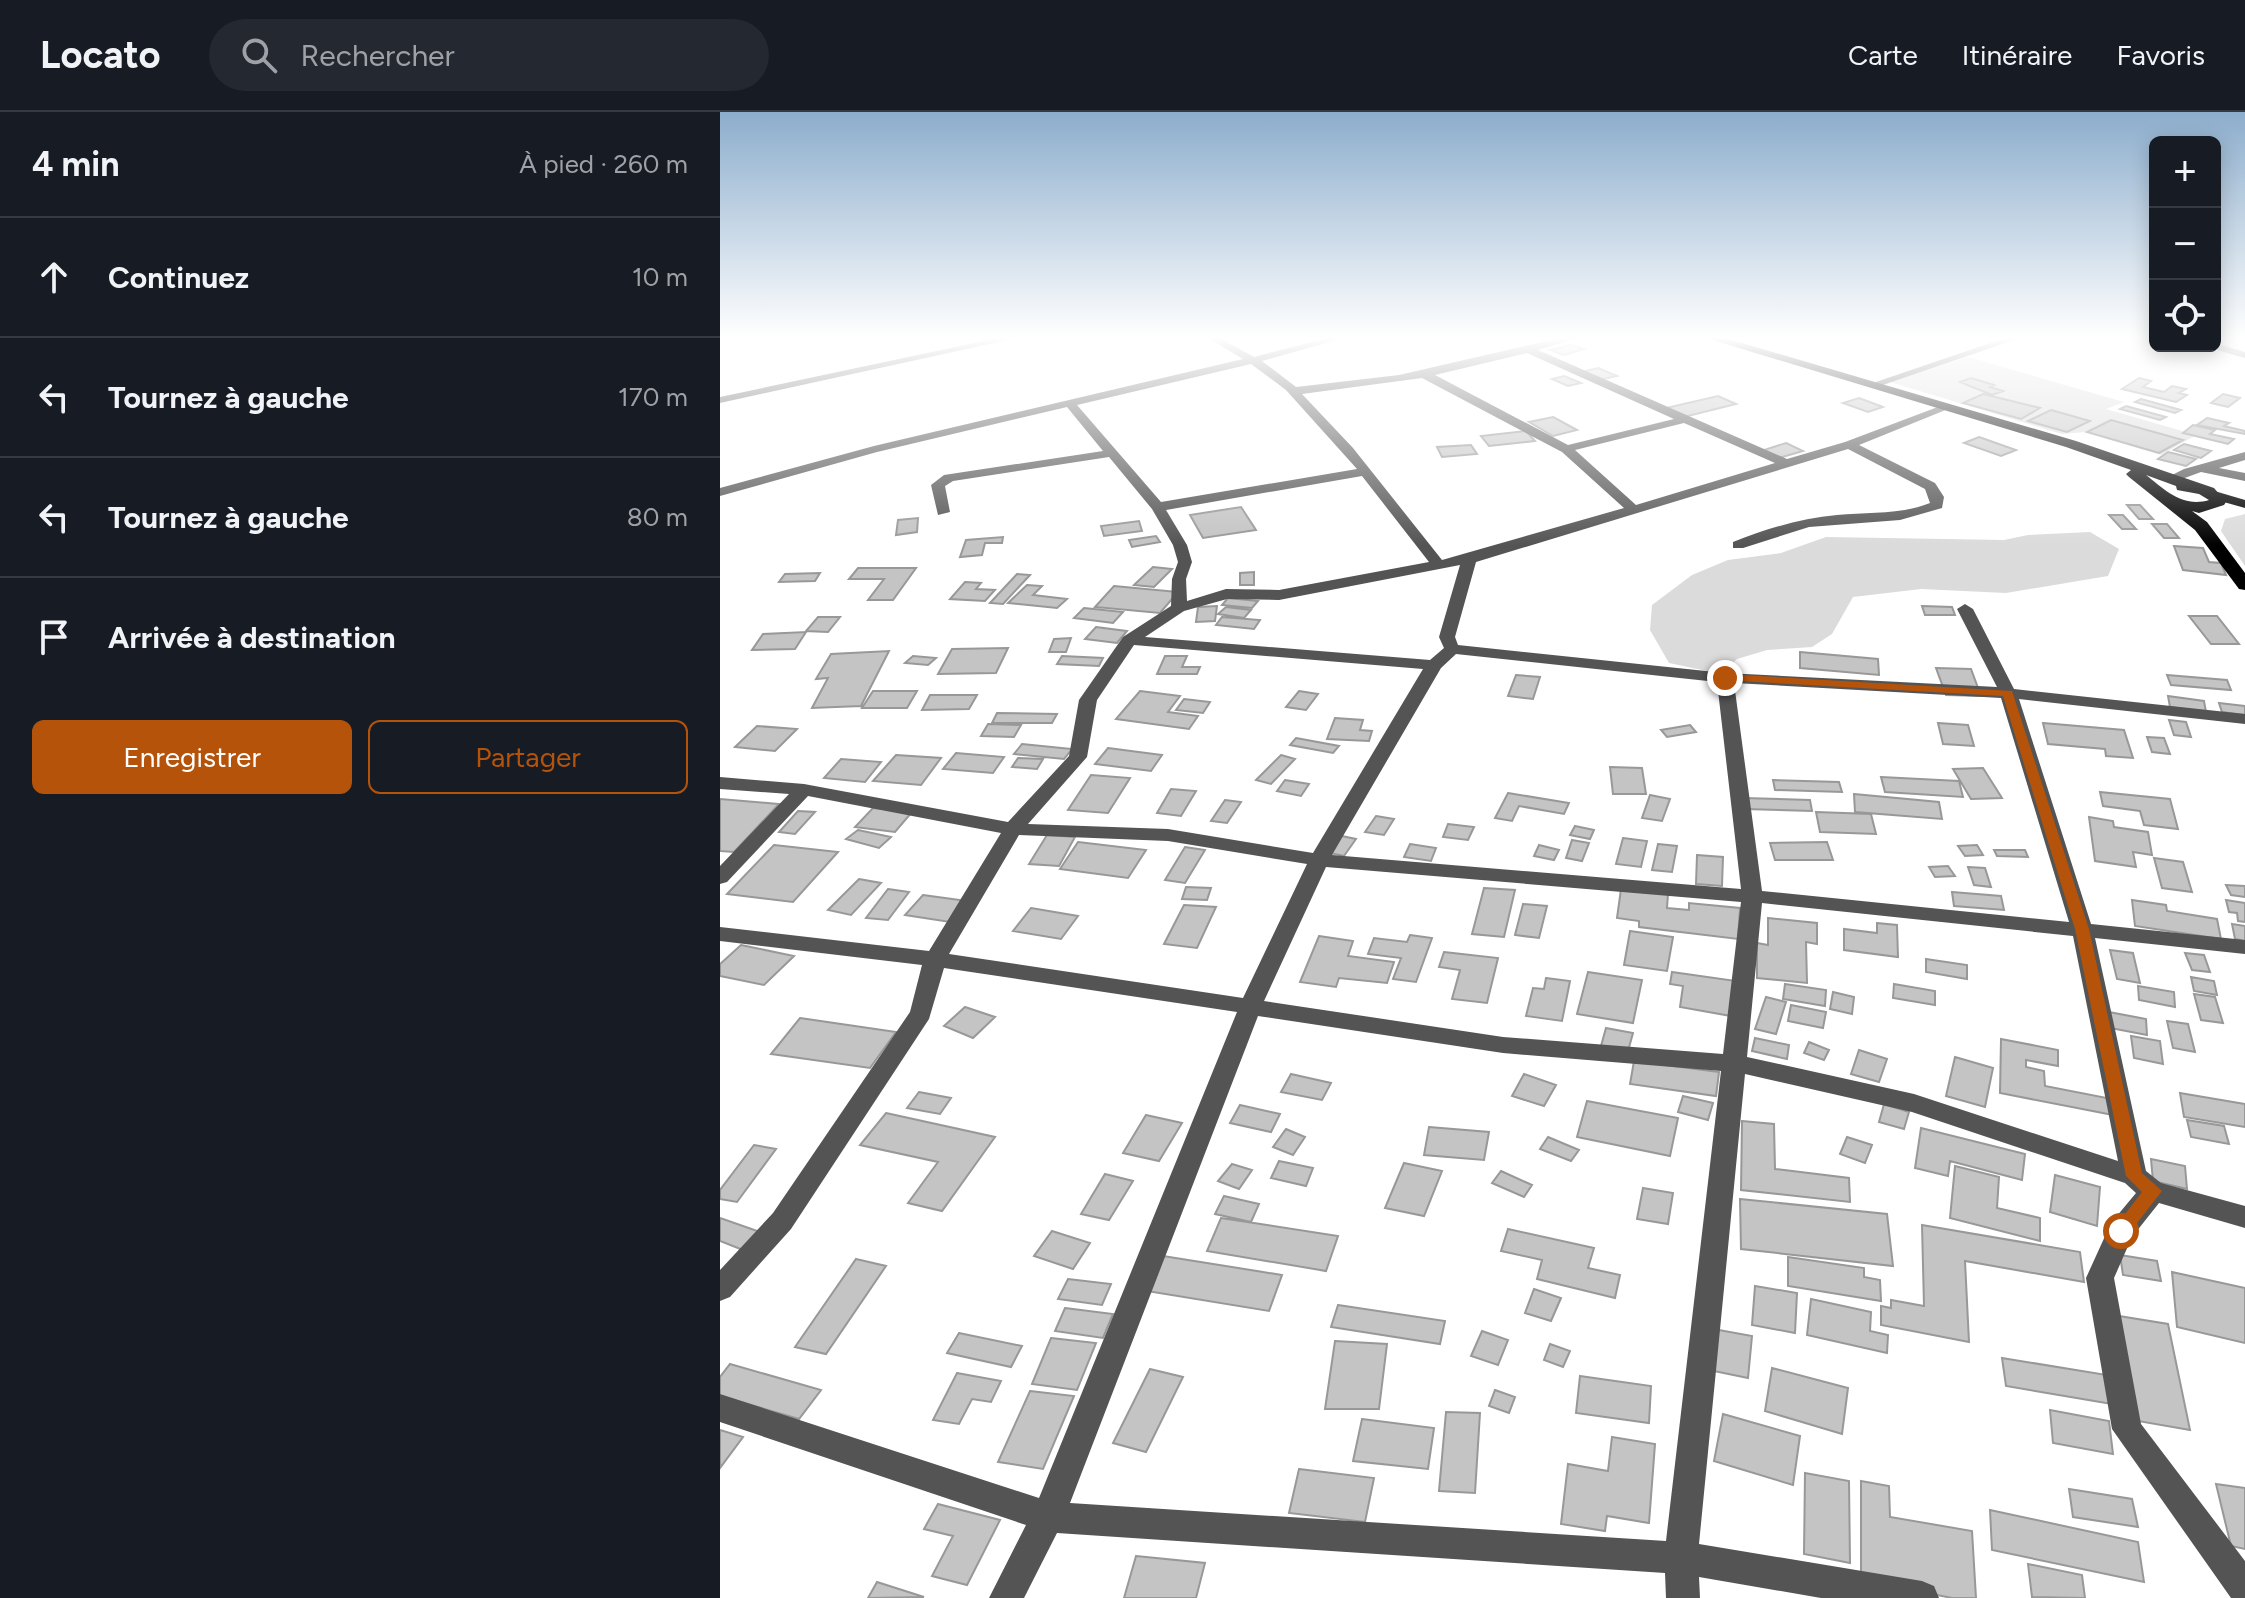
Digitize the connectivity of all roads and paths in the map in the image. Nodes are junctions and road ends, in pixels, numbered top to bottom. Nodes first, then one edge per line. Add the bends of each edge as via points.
1 (1055, 407) edge
2 (1073, 407) edge
3 (1308, 407) edge
4 (1487, 407) edge
5 (1655, 407) edge
6 (1947, 407) edge
7 (1948, 407) edge
8 (1683, 420) junction
9 (1849, 445) junction
10 (1566, 449) junction
11 (1113, 453) junction
12 (2245, 456) edge
13 (2116, 460) junction
14 (1787, 464) junction
15 (2205, 469) junction
16 (1365, 472) junction
17 (2245, 477) edge
18 (2171, 479) junction
19 (720, 492) edge
20 (2208, 499) junction
21 (2169, 500) junction
22 (2243, 504) edge
23 (1158, 507) junction
24 (1634, 510) junction
25 (943, 512) dead end
26 (2201, 526) junction
27 (1738, 545) dead end
28 (1469, 559) junction
29 (1437, 563) junction
30 (2245, 585) edge
31 (1179, 608) junction
32 (1965, 609) dead end
33 (1129, 640) junction
34 (1443, 657) junction
35 (1725, 678) junction
36 (2008, 693) junction
37 (2245, 719) edge
38 (720, 783) edge
39 (804, 790) junction
40 (1013, 829) junction
41 (1319, 860) junction
42 (720, 878) edge
43 (1752, 896) junction
44 (2082, 929) junction
45 (720, 934) edge
46 (2245, 947) edge
47 (935, 959) junction
48 (1251, 1005) junction
49 (1733, 1063) junction
50 (2144, 1183) junction
51 (2245, 1217) edge
52 (720, 1289) edge
53 (720, 1408) edge
54 (1048, 1517) junction
55 (1681, 1558) junction
56 (2245, 1589) edge
57 (1006, 1598) edge
58 (1683, 1598) edge
59 (1922, 1598) edge

1 - 19 street via 831,459
2 - 11 street
3 - 16 street
4 - 10 street
5 - 8 street
6 - 9 street
7 - 13 highway
8 - 10 street
8 - 14 street
9 - 14 street
9 - 27 street via 1930,486 1937,505 1917,513 1806,522
10 - 24 street
11 - 23 street
11 - 25 street via 949,478 938,485
12 - 15 street
13 - 18 highway
13 - 21 highway
14 - 24 street
15 - 17 street
15 - 18 street
16 - 23 street
16 - 29 street
18 - 20 highway
20 - 21 highway
20 - 22 main road
20 - 26 highway
21 - 26 highway
23 - 31 street via 1185,562
24 - 28 street
26 - 30 highway
28 - 29 street
28 - 34 street
29 - 31 street via 1279,595 1226,594
31 - 33 street
32 - 36 street
33 - 34 street
33 - 40 street via 1088,700 1078,757
34 - 35 street
34 - 41 street
35 - 36 street
35 - 43 street
36 - 37 street
36 - 44 street
38 - 39 street
39 - 40 street
39 - 42 street
40 - 41 street via 1168,835
40 - 47 street
41 - 43 street
41 - 48 street
43 - 44 street
43 - 49 street
44 - 46 street
44 - 50 street
45 - 47 street
47 - 48 street
47 - 52 street via 921,1013 883,1072 782,1221
48 - 49 street via 1503,1045
48 - 54 street
49 - 50 street via 1914,1103
49 - 55 street
50 - 51 street
50 - 56 street via 2100,1278 2127,1429
53 - 54 street
54 - 55 street
54 - 57 street
55 - 58 street
55 - 59 street

